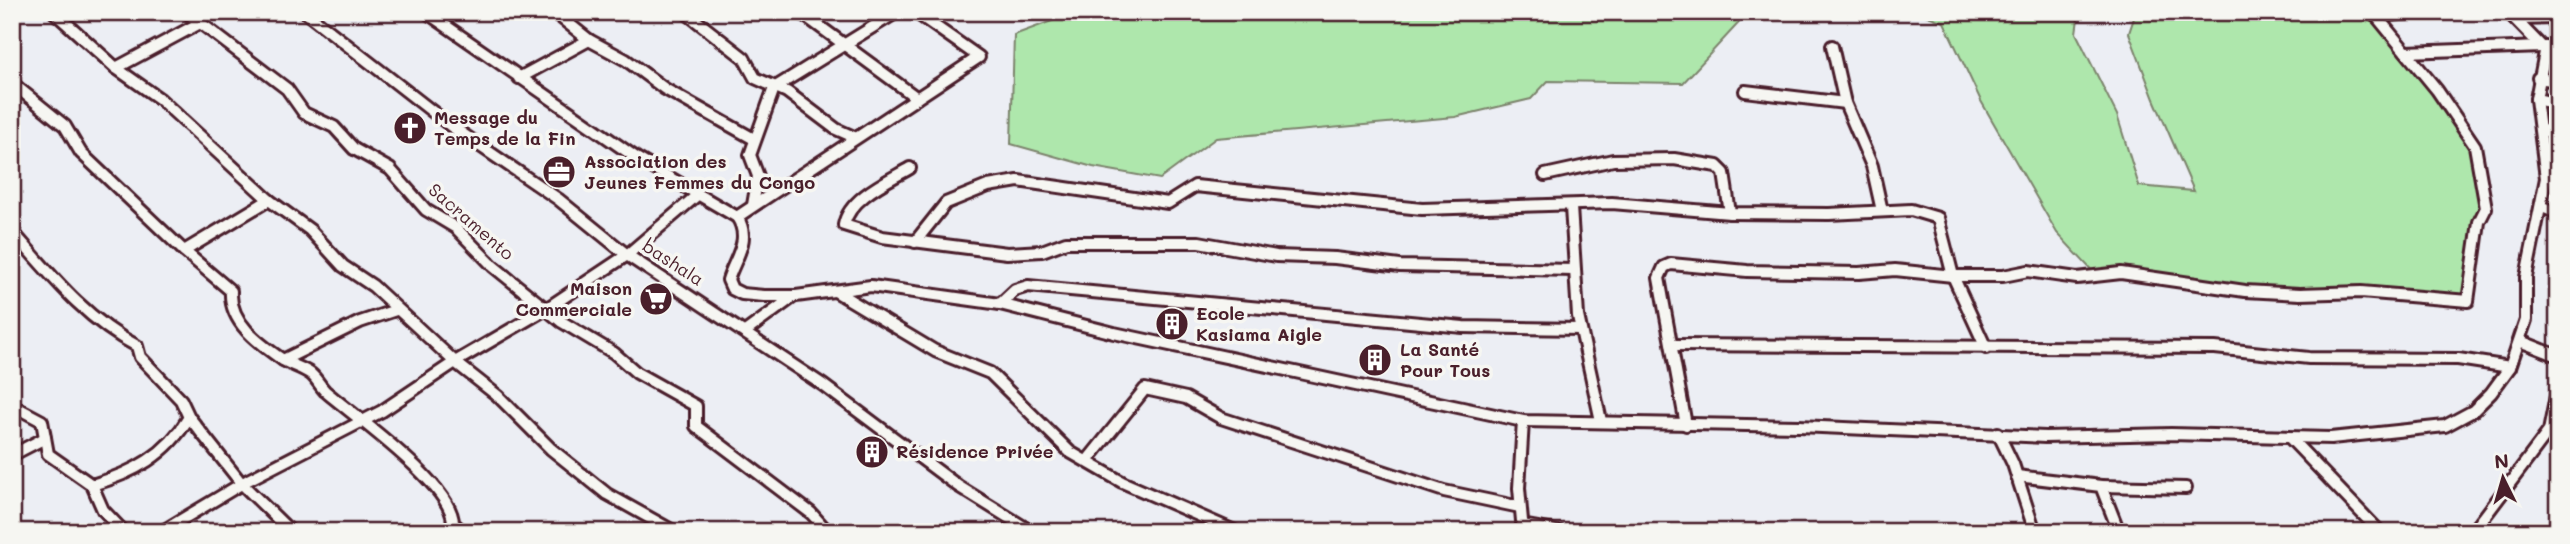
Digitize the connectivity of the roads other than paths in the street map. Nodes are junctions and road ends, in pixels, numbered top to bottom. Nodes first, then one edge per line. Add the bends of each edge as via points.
1 (186, 12) edge
2 (305, 12) edge
3 (426, 12) edge
4 (554, 12) edge
5 (685, 12) edge
6 (800, 12) edge
7 (897, 12) edge
8 (915, 12) edge
9 (2426, 12) edge
10 (58, 13) edge
11 (2374, 14) edge
12 (2512, 15) edge
13 (2558, 18) edge
14 (200, 23) junction
15 (589, 40) junction
16 (847, 44) junction
17 (1832, 46) dead end
18 (2549, 48) edge
19 (2406, 52) junction
20 (116, 68) junction
21 (519, 78) junction
22 (2538, 78) junction
23 (2558, 81) edge
24 (12, 83) edge
25 (774, 88) junction
26 (1745, 91) dead end
27 (917, 98) junction
28 (2536, 99) junction
29 (1845, 103) junction
30 (2558, 104) edge
31 (2542, 130) junction
32 (2558, 134) edge
33 (853, 136) junction
34 (754, 139) junction
35 (2546, 160) junction
36 (2558, 164) edge
37 (910, 168) dead end
38 (1545, 175) dead end
39 (695, 197) junction
40 (269, 200) junction
41 (753, 205) junction
42 (1571, 206) junction
43 (2542, 207) junction
44 (1882, 211) junction
45 (1730, 212) junction
46 (2558, 213) edge
47 (737, 217) junction
48 (12, 231) edge
49 (915, 242) junction
50 (18, 246) edge
51 (184, 251) junction
52 (627, 255) junction
53 (1573, 270) junction
54 (1953, 276) junction
55 (835, 291) junction
56 (796, 296) junction
57 (1000, 304) junction
58 (546, 309) junction
59 (396, 310) junction
60 (1580, 329) junction
61 (745, 332) junction
62 (2520, 341) junction
63 (1674, 345) junction
64 (1986, 348) junction
65 (2558, 356) edge
66 (283, 360) junction
67 (455, 362) junction
68 (2510, 367) junction
69 (2558, 386) edge
70 (12, 405) edge
71 (190, 417) junction
72 (365, 419) junction
73 (1523, 421) junction
74 (1601, 421) junction
75 (1686, 425) junction
76 (1998, 433) junction
77 (45, 438) junction
78 (2290, 438) junction
79 (12, 455) edge
80 (1087, 461) junction
81 (2017, 476) junction
82 (242, 484) junction
83 (92, 485) junction
84 (2101, 486) junction
85 (2186, 488) dead end
86 (1520, 506) junction
87 (1522, 528) edge
88 (455, 529) edge
89 (288, 531) edge
90 (124, 532) edge
91 (161, 532) edge
92 (675, 532) edge
93 (828, 532) edge
94 (1032, 532) edge
95 (1237, 532) edge
96 (1560, 532) edge
97 (2035, 532) edge
98 (2119, 532) edge
99 (2380, 532) edge
100 (2473, 532) edge

1 - 14 street, Sacramento
2 - 52 street, bashala
3 - 21 street
4 - 15 street
5 - 25 street via 744,58 755,78
6 - 16 street
7 - 16 street
8 - 27 street via 979,57
9 - 11 street
10 - 20 street
11 - 19 street
12 - 13 street
12 - 18 street
14 - 20 street
14 - 58 street, Sacramento via 278,82 304,113 334,127 356,150 390,169 426,210 456,228
15 - 21 street
15 - 34 street via 693,107
16 - 25 street
16 - 27 street
17 - 29 street
18 - 19 street
18 - 22 street
19 - 54 street via 2475,146 2486,208 2479,222 2468,301 2361,292 2245,291 2121,273 2077,278 2028,271
20 - 40 street via 160,99
21 - 39 street
22 - 23 street
22 - 28 street
24 - 51 street via 65,126 81,153
25 - 33 street
25 - 34 street
26 - 29 street
27 - 33 street
28 - 30 street
28 - 31 street
29 - 44 street via 1872,166
31 - 32 street
31 - 35 street
33 - 41 street
34 - 41 street via 750,155 758,178
35 - 36 street
35 - 43 street
37 - 49 street via 876,188 842,222 882,237
38 - 45 street via 1613,160 1674,159 1717,166 1724,173
39 - 47 street
39 - 52 street
40 - 51 street
40 - 59 street via 310,230 343,266 373,286
41 - 47 street
42 - 45 street via 1612,203
42 - 49 street via 1422,209 1195,186 1168,203 1018,181 988,186 946,203
42 - 53 street
43 - 46 street
43 - 62 street via 2532,240
44 - 45 street
44 - 54 street via 1911,210 1938,218
47 - 56 street via 743,228 743,246 729,275 732,289 742,294
48 - 50 street
49 - 53 street via 1015,254 1066,242 1199,242 1276,256 1400,266
50 - 71 street via 110,330 137,346 139,357 181,400
51 - 66 street via 223,282 231,292 235,319
52 - 58 street
52 - 61 street, bashala
53 - 60 street
54 - 63 street via 1895,270 1761,272 1671,264 1659,278
54 - 64 street
55 - 56 street
55 - 57 street via 871,286
55 - 80 street via 935,351 990,373 1059,444
56 - 61 street
57 - 60 street via 1015,289 1028,286 1463,327
57 - 73 street
58 - 67 street
58 - 93 street, Sacramento via 637,373 691,402 697,407 696,426 811,513
59 - 66 street via 360,322
59 - 67 street
60 - 74 street
61 - 94 street, bashala via 958,486
62 - 65 street
62 - 68 street
63 - 64 street
63 - 75 street
64 - 68 street via 2215,348 2309,358 2458,359
66 - 72 street via 311,374 323,389
67 - 72 street
67 - 92 street via 607,494
68 - 78 street via 2473,411 2445,426
69 - 100 street via 2549,431
70 - 77 street via 42,421
71 - 82 street
71 - 83 street via 181,434 135,471
72 - 82 street
72 - 88 street via 443,499 453,513
73 - 74 street
73 - 86 street
74 - 75 street
75 - 76 street
76 - 78 street via 2045,438 2171,434
76 - 81 street
77 - 79 street
77 - 83 street via 48,454
78 - 99 street
80 - 86 street via 1145,389 1186,398 1239,424 1456,495
80 - 95 street via 1122,482
81 - 84 street
81 - 97 street
82 - 89 street
82 - 91 street
83 - 90 street via 103,510
84 - 85 street
84 - 98 street
86 - 87 street
87 - 96 street

